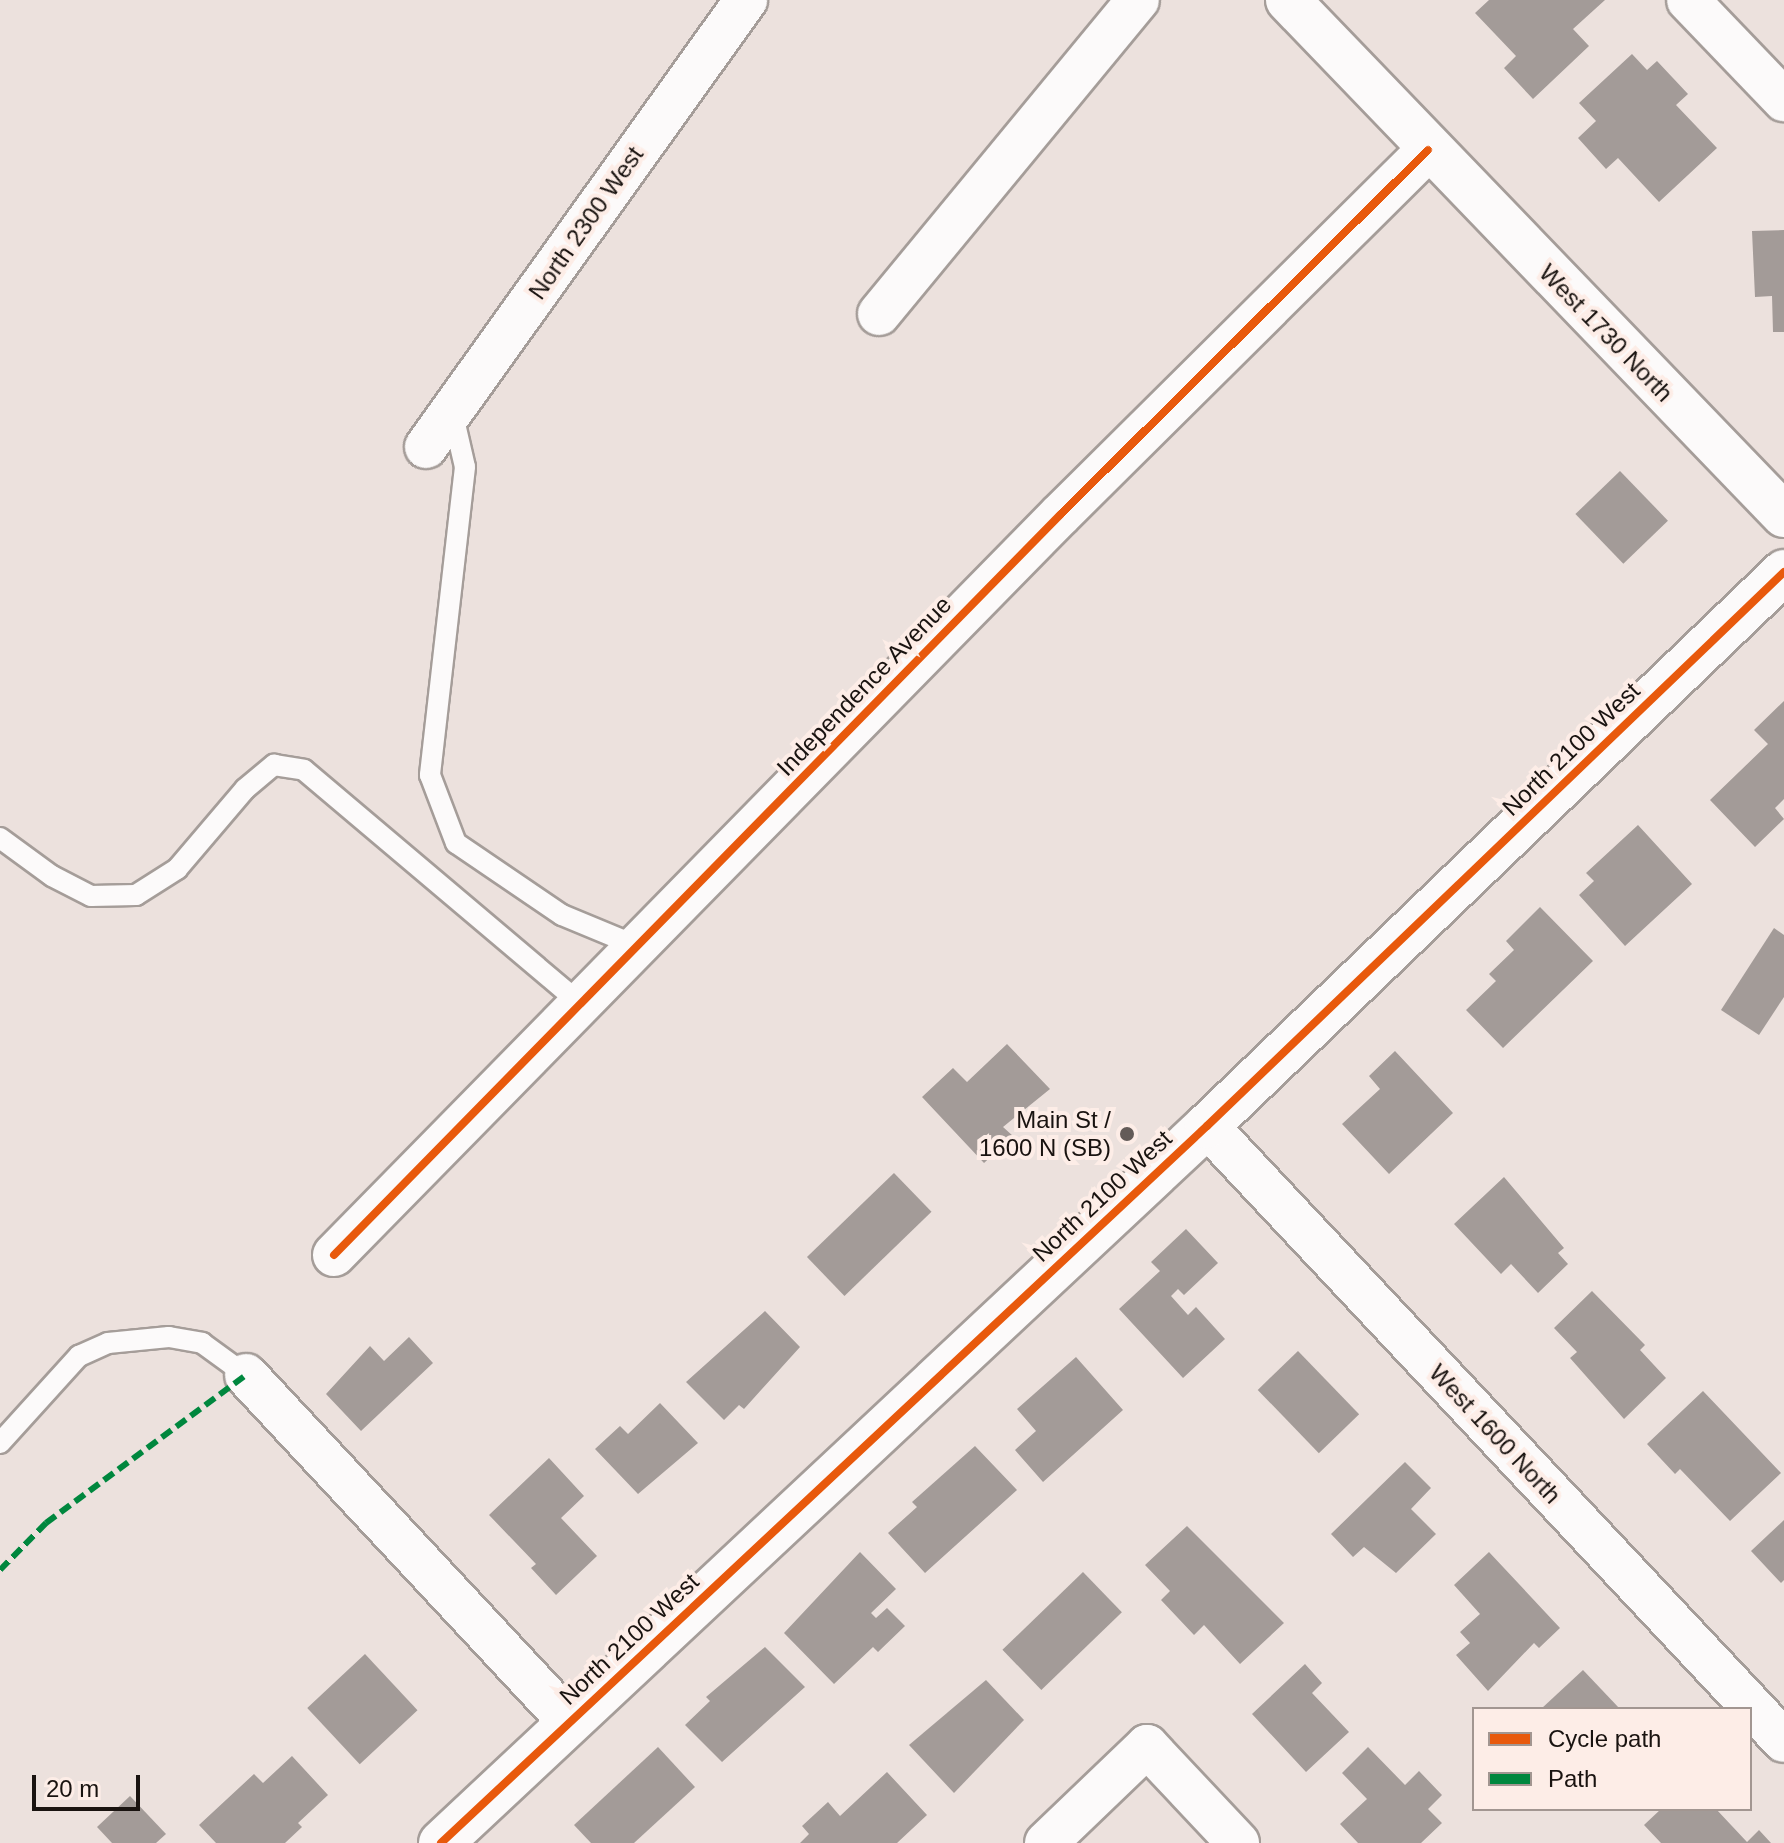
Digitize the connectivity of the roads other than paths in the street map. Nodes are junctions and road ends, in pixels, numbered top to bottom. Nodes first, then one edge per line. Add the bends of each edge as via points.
1 (746, 0) edge
2 (1138, 0) edge
3 (1288, 0) edge
4 (1688, 0) edge
5 (1784, 100) edge
6 (1428, 150) junction
7 (879, 314) dead end
8 (452, 411) junction
9 (426, 447) dead end
10 (1784, 515) edge
11 (1784, 572) edge
12 (0, 838) edge
13 (637, 946) junction
14 (581, 1004) junction
15 (1207, 1126) junction
16 (334, 1255) dead end
17 (246, 1375) joint
18 (0, 1443) edge
19 (570, 1722) junction
20 (1784, 1741) edge
21 (441, 1843) edge
22 (1046, 1843) edge
23 (1238, 1843) edge

1 - 8 street, North 2300 West
2 - 7 street
3 - 6 street, West 1730 North
4 - 5 street
6 - 10 street, West 1730 North
6 - 13 street, Independence Avenue
8 - 9 street, North 2300 West
8 - 13 lane via 465,467 430,775 456,843 562,915
11 - 15 street, North 2100 West
12 - 14 lane via 52,876 91,896 136,895 177,869 245,789 274,765 304,770
13 - 14 street, Independence Avenue
14 - 16 street, Independence Avenue
15 - 19 street, North 2100 West
15 - 20 street, West 1600 North
17 - 18 lane via 202,1343 169,1337 108,1343 79,1356
17 - 19 street
19 - 21 street, North 2100 West
22 - 23 street via 1147,1746

